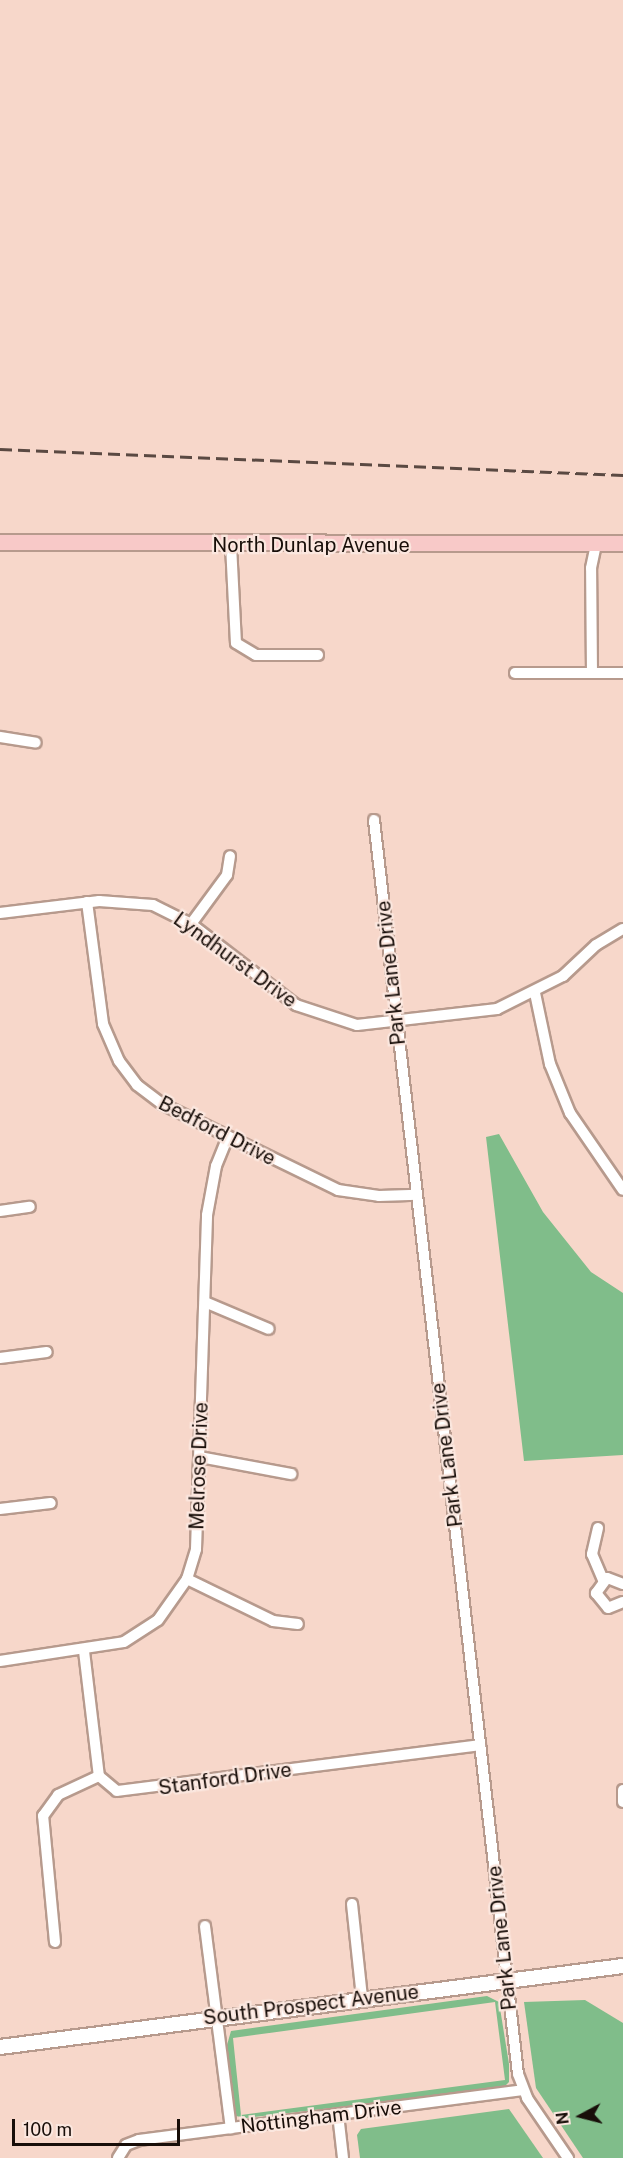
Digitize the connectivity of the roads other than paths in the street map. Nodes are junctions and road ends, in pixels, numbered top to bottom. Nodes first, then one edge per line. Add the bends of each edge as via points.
1 (0, 542) edge
2 (623, 543) edge
3 (596, 544) junction
4 (231, 545) junction
5 (318, 655) dead end
6 (592, 673) junction
7 (623, 673) edge
8 (515, 674) dead end
9 (0, 737) edge
10 (36, 743) dead end
11 (374, 820) dead end
12 (230, 856) dead end
13 (87, 902) junction
14 (0, 913) edge
15 (192, 924) junction
16 (623, 929) edge
17 (535, 993) junction
18 (397, 1022) junction
19 (228, 1137) junction
20 (623, 1190) edge
21 (417, 1195) junction
22 (30, 1207) dead end
23 (0, 1211) edge
24 (205, 1302) junction
25 (269, 1329) dead end
26 (47, 1352) dead end
27 (0, 1358) edge
28 (200, 1458) junction
29 (291, 1474) dead end
30 (51, 1503) dead end
31 (0, 1509) edge
32 (598, 1528) dead end
33 (188, 1579) junction
34 (603, 1580) junction
35 (623, 1584) edge
36 (623, 1602) edge
37 (298, 1624) dead end
38 (84, 1651) junction
39 (0, 1661) edge
40 (480, 1745) junction
41 (99, 1776) junction
42 (623, 1790) edge
43 (623, 1802) edge
44 (352, 1904) dead end
45 (205, 1926) dead end
46 (56, 1942) dead end
47 (623, 1966) edge
48 (507, 1981) junction
49 (362, 1998) junction
50 (216, 2017) junction
51 (0, 2047) edge
52 (523, 2090) junction
53 (338, 2114) junction
54 (231, 2128) junction
55 (120, 2154) edge
56 (343, 2158) edge
57 (568, 2158) edge

1 - 4 main road, North Dunlap Avenue
2 - 3 main road, North Dunlap Avenue
3 - 4 main road, North Dunlap Avenue
3 - 6 street via 591,568
4 - 5 street via 236,643 256,656
6 - 7 street
6 - 8 street
9 - 10 street
11 - 18 street, Park Lane Drive
12 - 15 street via 227,875
13 - 14 street, Lyndhurst Drive
13 - 15 street, Lyndhurst Drive via 153,906
13 - 19 street, Bedford Drive via 102,1017 119,1061 149,1095
15 - 18 street, Lyndhurst Drive via 310,1012 357,1025
16 - 17 street, Lyndhurst Drive
17 - 18 street, Lyndhurst Drive via 497,1009
17 - 20 street via 550,1064 570,1113
18 - 21 street, Park Lane Drive
19 - 21 street, Bedford Drive via 339,1190 379,1196
19 - 24 street, Melrose Drive via 211,1185
21 - 40 street, Park Lane Drive
22 - 23 street
24 - 25 street
24 - 28 street, Melrose Drive
26 - 27 street
28 - 29 street
28 - 33 street, Melrose Drive via 196,1549
30 - 31 street
32 - 34 street via 592,1554
33 - 37 street via 273,1621
33 - 38 street, Melrose Drive via 170,1609 143,1632 124,1642
34 - 35 street via 612,1578
34 - 36 street via 596,1593 600,1603 614,1608
38 - 39 street, Melrose Drive
38 - 41 street
40 - 41 street, Stanford Drive via 126,1792 106,1785
40 - 48 street, Park Lane Drive
41 - 46 street via 58,1795 43,1816
42 - 43 street
44 - 49 street
45 - 50 street
47 - 48 main road, South Prospect Avenue
48 - 49 main road, South Prospect Avenue
48 - 52 street, Park Lane Drive
49 - 50 main road, South Prospect Avenue
50 - 51 main road, South Prospect Avenue
50 - 54 street
52 - 53 street, Nottingham Drive
52 - 57 street
53 - 54 street, Nottingham Drive
53 - 56 street
54 - 55 street, Nottingham Drive via 139,2140

